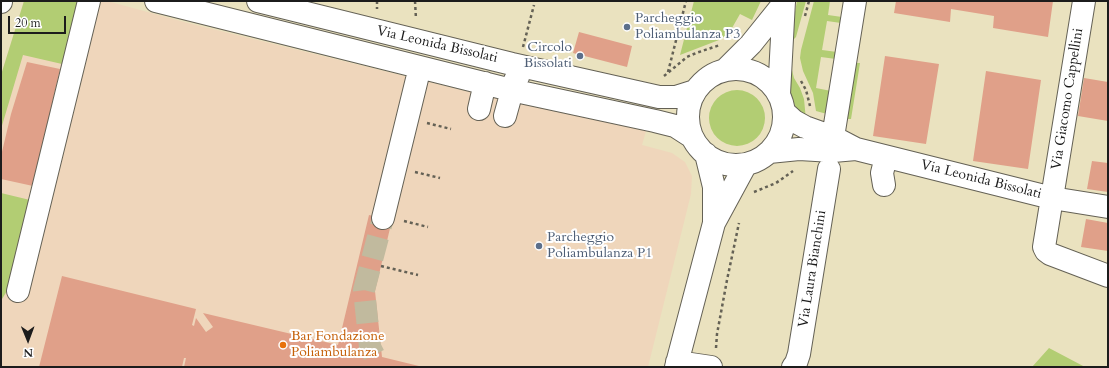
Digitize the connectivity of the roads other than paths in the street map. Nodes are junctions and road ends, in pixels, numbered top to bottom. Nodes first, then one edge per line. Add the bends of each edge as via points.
1 (89, 1) edge
2 (156, 1) edge
3 (258, 1) edge
4 (855, 1) edge
5 (1084, 1) edge
6 (784, 2) edge
7 (337, 21) junction
8 (316, 41) junction
9 (537, 68) junction
10 (726, 70) junction
11 (417, 79) dead end
12 (485, 83) junction
13 (511, 90) junction
14 (695, 91) junction
15 (782, 103) junction
16 (479, 109) dead end
17 (505, 116) dead end
18 (821, 140) junction
19 (699, 146) junction
20 (769, 152) junction
21 (886, 157) junction
22 (746, 164) junction
23 (830, 169) dead end
24 (884, 185) dead end
25 (1052, 198) junction
26 (1108, 207) edge
27 (383, 217) tunnel mouth
28 (714, 223) junction
29 (1108, 276) edge
30 (18, 291) dead end
31 (713, 360) edge
32 (676, 364) edge
33 (793, 367) edge

1 - 30 street
2 - 8 street, Via Leonida Bissolati via 190,16
3 - 7 street, Via Leonida Bissolati
4 - 18 street
5 - 25 street, Via Giacomo Cappellini
6 - 10 street via 751,44
6 - 15 street
7 - 8 street via 323,26 318,31
7 - 9 street, Via Leonida Bissolati
8 - 12 street, Via Leonida Bissolati
9 - 13 street via 522,73 514,80
9 - 14 street, Via Leonida Bissolati via 659,97 676,97
10 - 14 street, Via Leonida Bissolati via 708,78
10 - 15 street, Via Leonida Bissolati via 750,70 762,76 772,84
11 - 27 street
12 - 13 street, Via Leonida Bissolati
12 - 16 street
13 - 17 street
13 - 19 street, Via Leonida Bissolati via 674,126
14 - 19 street, Via Leonida Bissolati via 688,114 689,126
15 - 18 street, Via Leonida Bissolati via 794,121
15 - 20 street, Via Leonida Bissolati via 782,134
18 - 20 street, Via Leonida Bissolati via 789,150
18 - 21 street, Via Leonida Bissolati
19 - 22 street, Via Leonida Bissolati via 715,160 725,164
19 - 28 street via 714,187
20 - 22 street, Via Leonida Bissolati
21 - 24 street via 882,173
21 - 25 street, Via Leonida Bissolati
22 - 28 street
23 - 33 street, Via Laura Bianchini via 799,354
25 - 26 street, Via Leonida Bissolati
25 - 29 street, Via Giacomo Cappellini via 1044,243 1046,251
28 - 32 street
31 - 32 street

